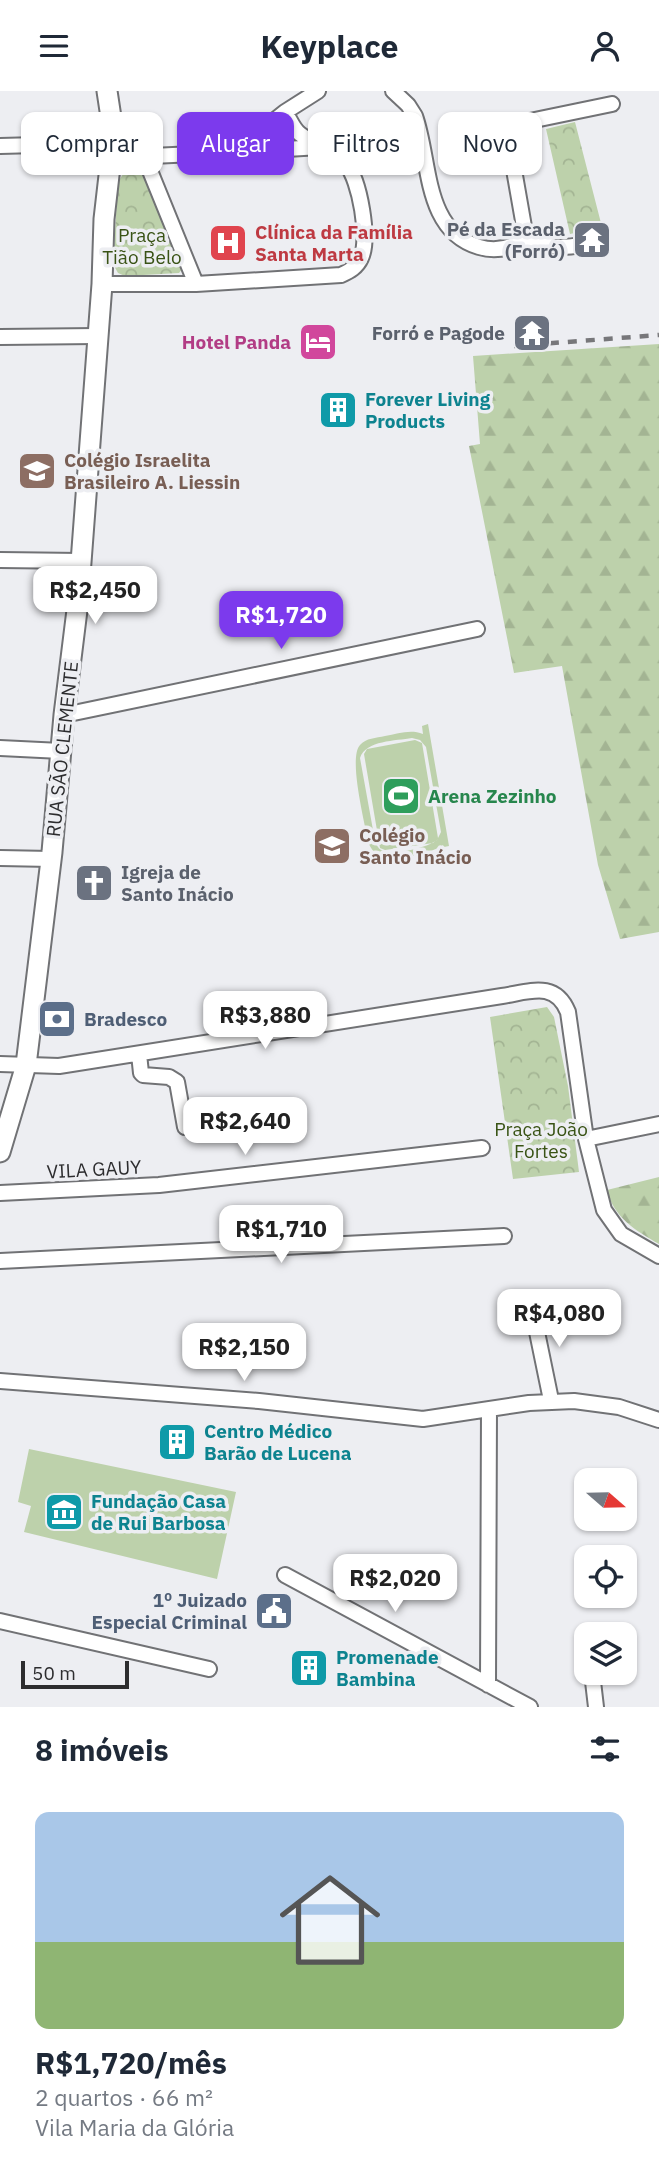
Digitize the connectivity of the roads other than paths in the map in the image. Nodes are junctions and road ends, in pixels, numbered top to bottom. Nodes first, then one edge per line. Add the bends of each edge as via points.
1 (107, 91) edge
2 (318, 91) edge
3 (393, 91) edge
4 (612, 104) dead end
5 (109, 112) edge
6 (285, 112) edge
7 (294, 127) edge
8 (308, 138) edge
9 (0, 146) edge
10 (21, 147) edge
11 (109, 175) edge
12 (153, 175) edge
13 (352, 175) edge
14 (526, 238) junction
15 (581, 245) dead end
16 (102, 284) junction
17 (196, 284) junction
18 (97, 336) junction
19 (0, 337) edge
20 (0, 560) edge
21 (81, 561) junction
22 (477, 629) dead end
23 (64, 715) junction
24 (0, 748) edge
25 (61, 751) junction
26 (0, 858) edge
27 (51, 859) junction
28 (139, 1054) junction
29 (0, 1064) edge
30 (26, 1065) junction
31 (659, 1124) edge
32 (185, 1127) dead end
33 (586, 1139) junction
34 (482, 1148) dead end
35 (0, 1152) edge
36 (0, 1193) edge
37 (503, 1236) dead end
38 (659, 1256) edge
39 (0, 1261) edge
40 (541, 1310) dead end
41 (0, 1381) edge
42 (551, 1401) junction
43 (489, 1409) junction
44 (659, 1420) edge
45 (285, 1575) dead end
46 (0, 1621) edge
47 (209, 1669) dead end
48 (488, 1685) junction
49 (593, 1685) edge
50 (530, 1707) edge
51 (596, 1707) edge

1 - 5 main road, RUA SÃO CLEMENTE
2 - 6 street
3 - 14 street via 415,116 437,209 450,229 484,248 510,247
4 - 14 street via 525,122 513,133 510,147
7 - 8 street
9 - 10 street
11 - 16 main road, RUA SÃO CLEMENTE
12 - 17 street
13 - 17 street via 365,241 351,270 341,275
14 - 15 street via 552,248
16 - 17 street
16 - 18 main road, RUA SÃO CLEMENTE
18 - 19 street
18 - 21 main road, RUA SÃO CLEMENTE
20 - 21 street
21 - 23 main road, RUA SÃO CLEMENTE
22 - 23 street
23 - 25 main road, RUA SÃO CLEMENTE
24 - 25 street
25 - 27 main road, RUA SÃO CLEMENTE
26 - 27 street
27 - 30 main road, RUA SÃO CLEMENTE
28 - 30 street via 59,1066
28 - 32 street via 143,1075 177,1082
28 - 33 street via 543,990 562,1000 569,1019
29 - 30 street
30 - 35 main road, RUA SÃO CLEMENTE
31 - 33 street
33 - 38 street via 608,1219 621,1234
34 - 36 street, VILA GAUY via 159,1185
37 - 39 street
40 - 42 street via 537,1332
41 - 43 street via 423,1419
42 - 43 street
42 - 44 street via 619,1407
43 - 48 street
45 - 48 street
46 - 47 street
48 - 50 street
49 - 51 street

